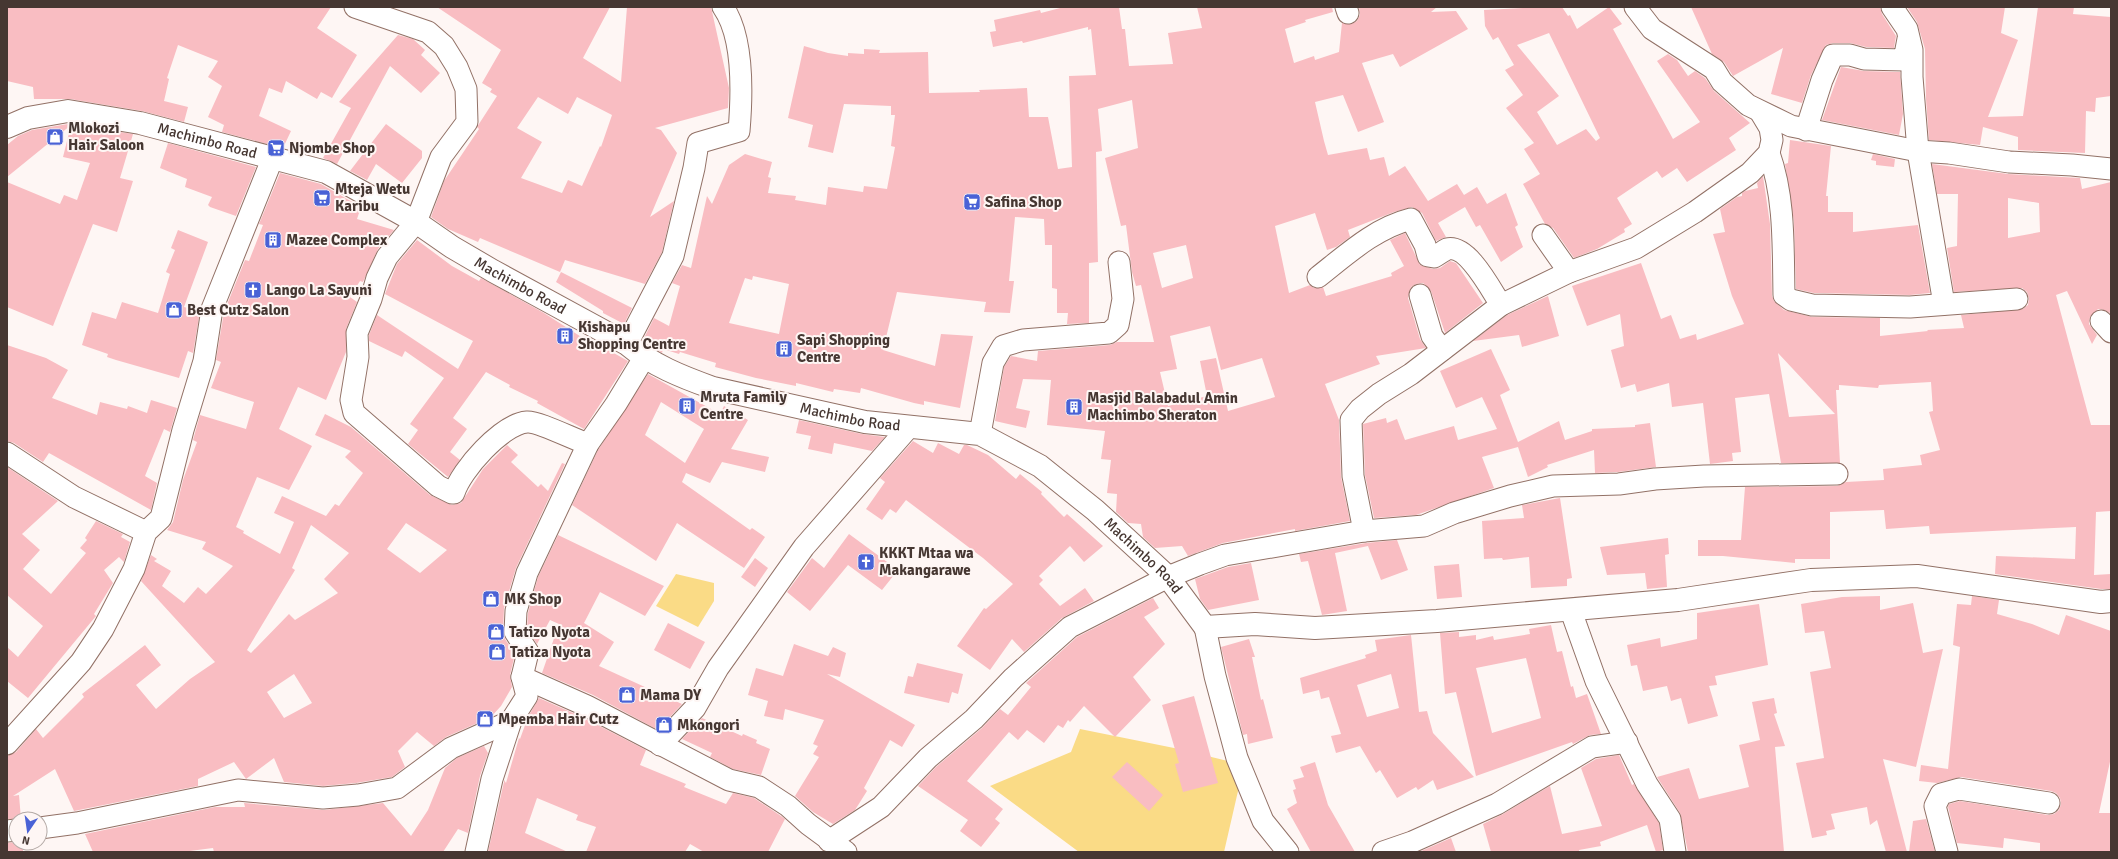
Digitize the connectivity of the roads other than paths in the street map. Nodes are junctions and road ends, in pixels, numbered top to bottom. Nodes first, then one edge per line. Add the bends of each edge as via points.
1 (355, 7) edge
2 (722, 7) edge
3 (1635, 7) edge
4 (1892, 7) edge
5 (1761, 113) junction
6 (7, 127) edge
7 (1806, 130) junction
8 (1918, 151) junction
9 (1770, 153) junction
10 (273, 157) junction
11 (2111, 169) edge
12 (416, 222) junction
13 (1543, 235) dead end
14 (1119, 262) dead end
15 (1569, 272) junction
16 (1318, 277) dead end
17 (1420, 295) dead end
18 (2017, 299) dead end
19 (1944, 304) junction
20 (1501, 305) junction
21 (627, 344) junction
22 (1442, 350) junction
23 (644, 358) junction
24 (909, 427) junction
25 (980, 434) junction
26 (588, 444) junction
27 (7, 453) edge
28 (1837, 474) dead end
29 (1364, 531) junction
30 (146, 532) junction
31 (1168, 576) junction
32 (2111, 601) edge
33 (1571, 611) junction
34 (1205, 627) junction
35 (522, 677) junction
36 (510, 721) junction
37 (1627, 742) junction
38 (7, 744) edge
39 (660, 745) junction
40 (2049, 803) dead end
41 (48, 827) edge
42 (837, 846) edge
43 (476, 852) edge
44 (1288, 852) edge
45 (1382, 852) edge
46 (1675, 852) edge
47 (1947, 852) edge

1 - 12 street via 428,32 444,46 457,67 466,89 467,122 442,157
2 - 21 street via 728,14 737,44 742,102 739,131 698,144 673,256
3 - 5 street via 1652,29 1714,69 1722,82
4 - 7 street via 1908,35 1904,60 1833,55
4 - 8 street via 1908,29 1912,50
5 - 7 street
5 - 9 street via 1770,128
6 - 10 street, Machimbo Road via 28,118 68,111 140,123 235,150
7 - 8 street
8 - 11 street via 2009,162
8 - 19 street
9 - 15 street via 1750,173 1695,212 1636,248
9 - 19 street via 1777,174 1782,217 1784,295 1792,300 1812,305 1910,307
10 - 12 street, Machimbo Road via 326,172
10 - 30 street via 212,309 204,361 183,430 161,518
12 - 21 street, Machimbo Road via 493,271
12 - 26 street via 387,257 358,328 358,357 351,400 354,413 438,486 452,493 482,451 514,426 528,422
13 - 15 street
14 - 25 street via 1123,299 1118,324 1109,333 1023,340 1003,346 993,363
15 - 20 street
16 - 20 street via 1369,237 1411,219 1428,256 1434,257 1448,249 1458,250 1469,257
17 - 22 street via 1432,336
18 - 19 street
20 - 22 street
21 - 23 street, Machimbo Road
22 - 29 street via 1379,394 1351,420 1353,476
23 - 24 street, Machimbo Road via 713,388 865,422
23 - 26 street
24 - 25 street, Machimbo Road
24 - 39 street via 804,548 718,668 695,708
25 - 31 street, Machimbo Road via 1040,466 1095,510
26 - 35 street via 527,573 516,611 515,632 528,652
27 - 30 street via 74,497
28 - 29 street via 1704,476 1619,484 1553,486 1510,496 1424,526
29 - 31 street via 1225,555
30 - 38 street via 134,569 103,629 81,662
31 - 34 street, Machimbo Road
31 - 42 street via 1070,627
32 - 33 street via 2101,602 1917,576 1811,580 1678,600
33 - 34 street via 1315,628 1254,624
33 - 37 street via 1596,681
34 - 44 street, Machimbo Road via 1237,758 1263,821
35 - 36 street via 527,696
35 - 39 street via 587,706
36 - 41 street via 451,748 397,788 323,798 238,790
36 - 43 street via 492,779
37 - 45 street via 1592,747 1497,804 1412,842
37 - 46 street via 1647,784 1670,819
39 - 42 street via 696,761 729,780 759,787 788,806
40 - 47 street via 1959,789 1941,794 1935,806

